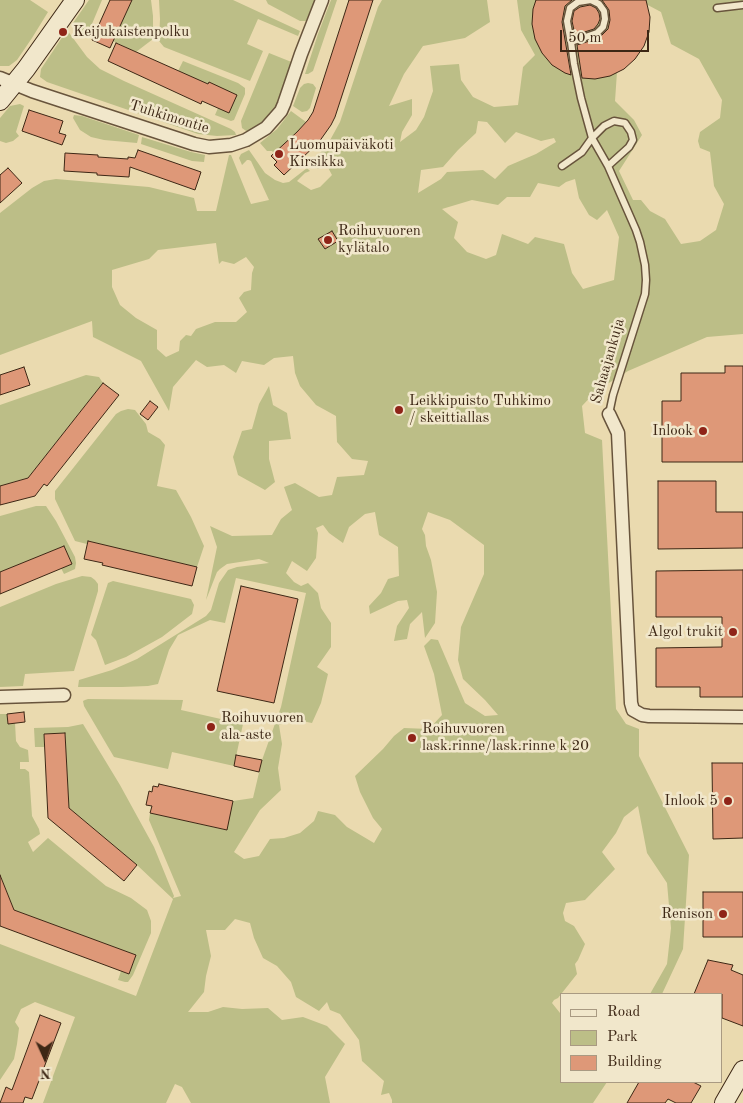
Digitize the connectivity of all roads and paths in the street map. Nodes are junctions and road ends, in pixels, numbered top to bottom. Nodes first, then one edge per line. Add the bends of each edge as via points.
1 (75, 0) edge
2 (322, 0) edge
3 (743, 5) edge
4 (717, 8) dead end
5 (571, 42) junction
6 (7, 81) edge
7 (0, 101) edge
8 (592, 138) junction
9 (562, 166) dead end
10 (608, 166) junction
11 (609, 414) joint
12 (64, 695) dead end
13 (0, 697) edge
14 (743, 717) edge
15 (743, 1070) edge
16 (724, 1103) edge

1 - 6 main road via 44,46
2 - 6 street, Tuhkimontie via 281,111 266,128 231,145 209,147 194,144
3 - 4 lane
5 - 5 lane, Sahaajankuja via 567,21 570,8 578,2 591,0 599,4 604,11 602,27 597,33
5 - 8 lane, Sahaajankuja
6 - 7 main road
8 - 9 lane via 582,152
8 - 10 lane, Sahaajankuja
8 - 10 lane via 614,121 625,123 632,132 634,140
10 - 11 lane, Sahaajankuja via 640,242 646,280
11 - 14 street, Sahaajankuja via 618,433 633,710 649,716
12 - 13 street
15 - 16 main road

